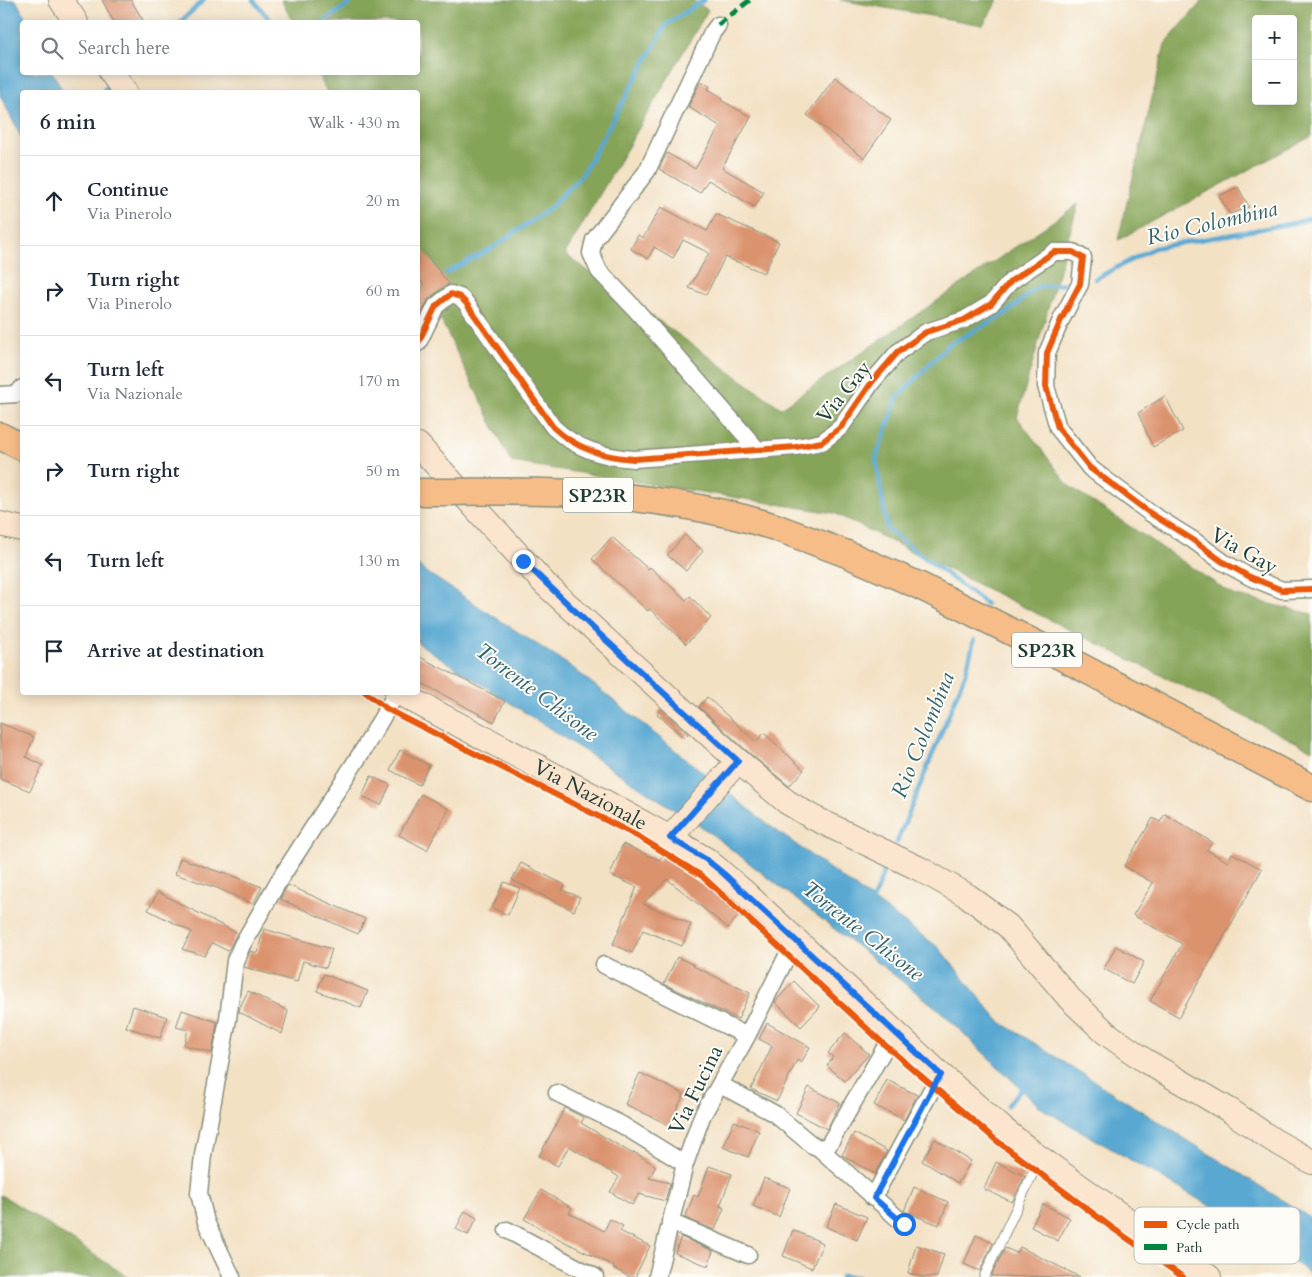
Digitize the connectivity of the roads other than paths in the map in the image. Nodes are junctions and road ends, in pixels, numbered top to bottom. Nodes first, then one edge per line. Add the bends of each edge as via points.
1 (60, 0) edge
2 (75, 20) edge
3 (718, 25) dead end
4 (113, 75) edge
5 (124, 90) edge
6 (420, 339) edge
7 (20, 391) edge
8 (0, 395) edge
9 (0, 424) edge
10 (20, 433) edge
11 (0, 436) edge
12 (20, 446) edge
13 (420, 446) edge
14 (757, 449) junction
15 (420, 492) edge
16 (0, 524) edge
17 (20, 529) edge
18 (1312, 590) edge
19 (395, 695) edge
20 (403, 695) edge
21 (738, 761) junction
22 (1312, 788) edge
23 (670, 838) junction
24 (797, 942) junction
25 (604, 965) dead end
26 (897, 1033) junction
27 (747, 1036) junction
28 (941, 1075) junction
29 (718, 1088) junction
30 (557, 1093) dead end
31 (819, 1148) junction
32 (1040, 1158) junction
33 (1312, 1162) edge
34 (685, 1164) junction
35 (874, 1198) junction
36 (670, 1222) junction
37 (904, 1224) dead end
38 (1134, 1224) edge
39 (507, 1230) dead end
40 (748, 1255) dead end
41 (1191, 1264) edge
42 (232, 1277) edge
43 (595, 1277) edge
44 (657, 1277) edge
45 (984, 1277) edge
46 (1209, 1277) edge

1 - 2 street
3 - 14 street via 646,171 594,240 591,253 599,271
4 - 5 street
6 - 14 street, Via Gay via 436,306 451,294 460,297 518,375 541,413 563,437 593,453 634,459
7 - 8 street via 18,394
9 - 10 main road
11 - 12 main road
13 - 21 street via 545,584
14 - 18 street, Via Gay via 822,442 840,427 898,352 926,332 964,320 991,304 1011,281 1054,252 1073,252 1083,258 1080,284 1047,353 1046,386 1058,428 1090,468 1223,562 1282,590
15 - 22 main road, SP23R, bridge via 577,493 658,501 739,516 775,527 920,586
16 - 17 street
19 - 42 street via 365,748 278,882 235,961 199,1193 206,1222
20 - 23 street, Via Nazionale
21 - 23 street
21 - 33 street via 787,802 812,817 968,896 1008,926 1070,999 1106,1033 1144,1060
23 - 24 street, Via Nazionale via 707,860
24 - 26 street, Via Nazionale
24 - 27 street, Via Fucina
25 - 27 street, Via Fucina
26 - 28 street, Via Nazionale
26 - 31 street via 886,1046 828,1146
27 - 29 street, Via Fucina
28 - 32 street, Via Nazionale
28 - 35 street
29 - 31 street via 724,1087 775,1114
29 - 34 street, Via Fucina via 702,1116
30 - 34 street via 622,1125
31 - 35 street
32 - 38 street, Via Nazionale
32 - 45 lane
34 - 36 street, Via Fucina
35 - 37 street
36 - 40 street
36 - 44 street, Via Fucina
39 - 43 street
41 - 46 street, Via Nazionale

